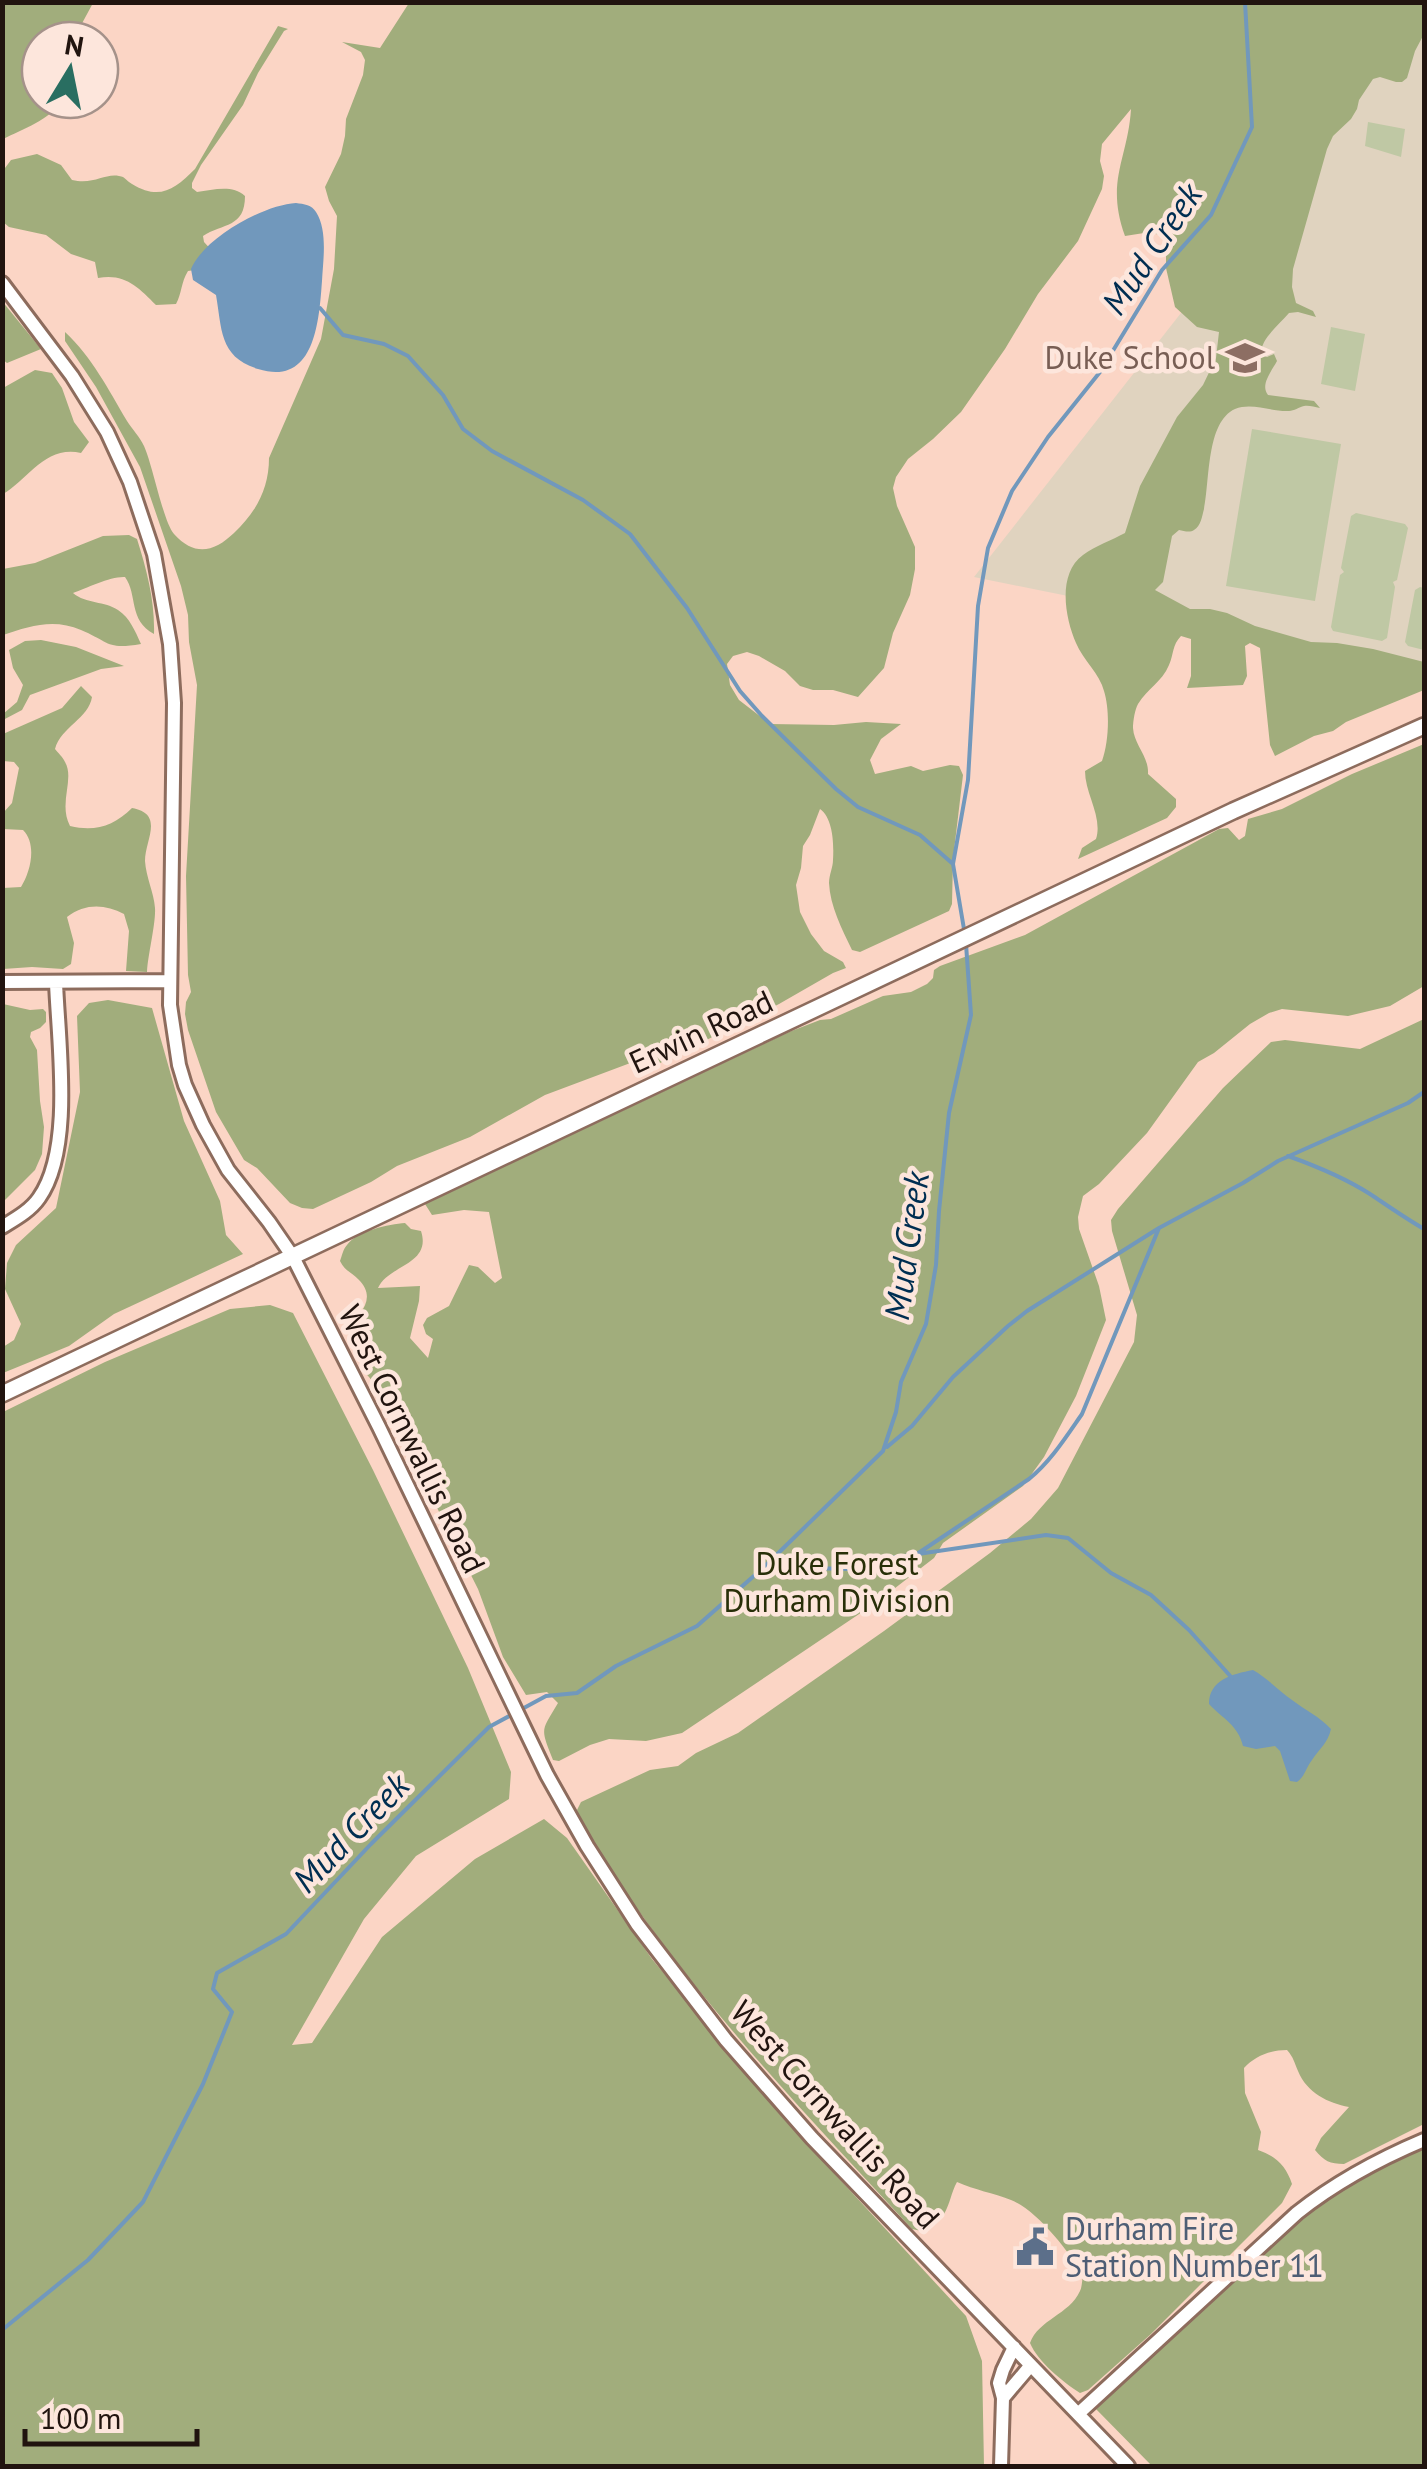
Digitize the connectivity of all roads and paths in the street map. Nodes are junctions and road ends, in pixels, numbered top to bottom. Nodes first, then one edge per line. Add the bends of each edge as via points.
1 (2, 282) edge
2 (1424, 726) edge
3 (169, 980) junction
4 (2, 982) edge
5 (56, 982) junction
6 (2, 1227) edge
7 (292, 1257) junction
8 (2, 1394) edge
9 (1424, 2140) edge
10 (1014, 2348) junction
11 (1031, 2365) junction
12 (1003, 2398) junction
13 (1078, 2414) junction
14 (1001, 2466) edge
15 (1128, 2466) edge

1 - 3 street, West Cornwallis Road via 107,432 156,564 174,704
2 - 7 main road, Erwin Road
3 - 5 street
3 - 7 street, West Cornwallis Road via 174,1040 192,1104 228,1170
4 - 5 street
5 - 6 street via 62,1109 57,1153 39,1198
7 - 8 main road, Erwin Road
7 - 10 street, West Cornwallis Road via 521,1725 618,1896 726,2040
9 - 13 street via 1322,2193
10 - 11 street, West Cornwallis Road
10 - 12 street via 999,2383
11 - 12 street
11 - 13 street, West Cornwallis Road
12 - 14 street
13 - 15 street, West Cornwallis Road

